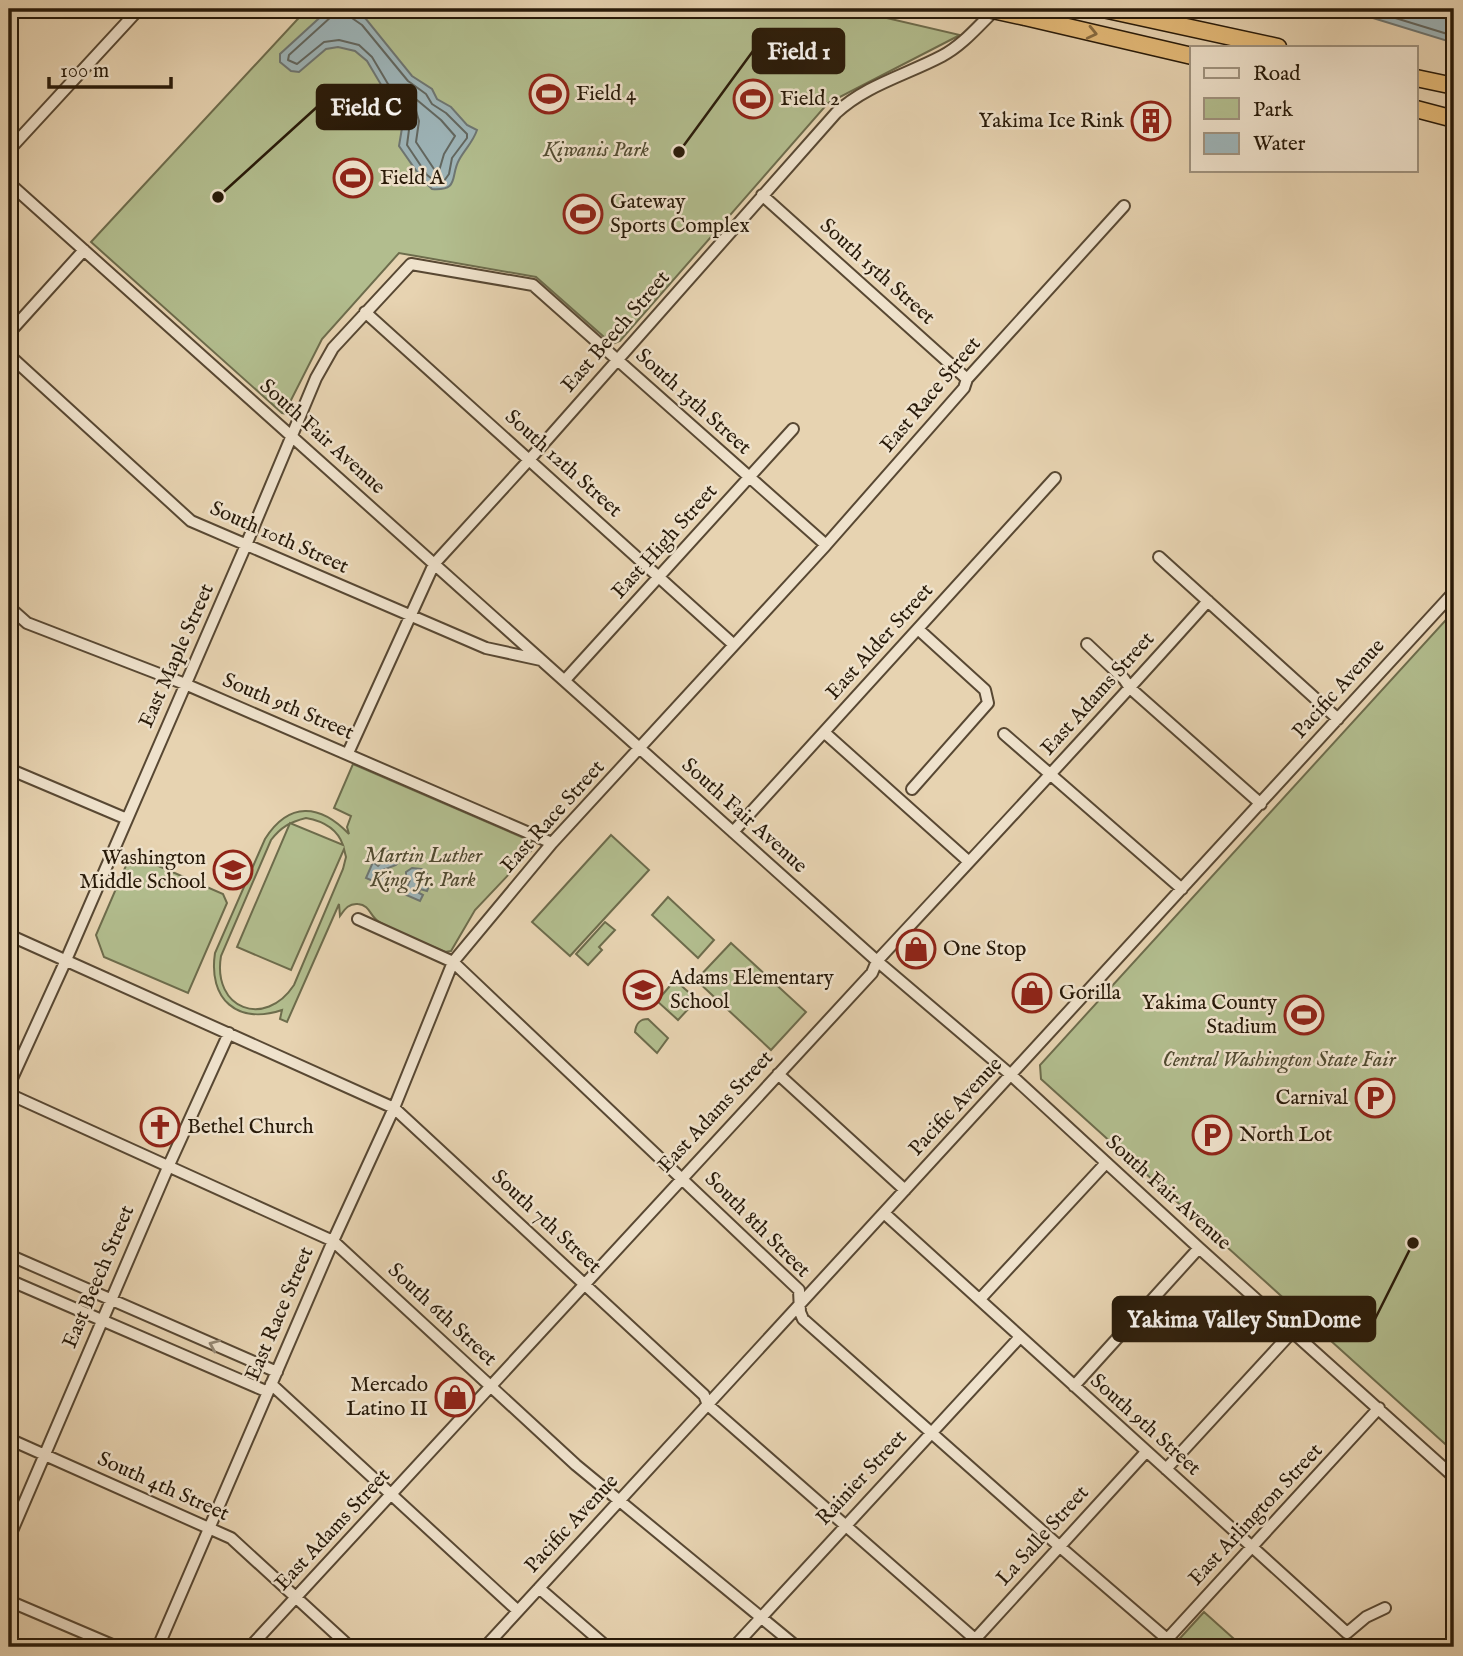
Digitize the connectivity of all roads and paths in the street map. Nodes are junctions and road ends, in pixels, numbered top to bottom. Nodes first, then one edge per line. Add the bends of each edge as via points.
1 (139, 9) edge
2 (988, 9) edge
3 (996, 9) edge
4 (1103, 9) edge
5 (1273, 46) edge
6 (1190, 57) edge
7 (1418, 78) edge
8 (1454, 86) edge
9 (1418, 110) edge
10 (1454, 119) edge
11 (9, 150) edge
12 (9, 183) edge
13 (762, 195) junction
14 (1124, 206) dead end
15 (84, 250) junction
16 (411, 264) joint
17 (365, 312) junction
18 (9, 333) edge
19 (9, 355) edge
20 (617, 360) junction
21 (967, 379) junction
22 (793, 429) dead end
23 (292, 437) junction
24 (529, 460) junction
25 (749, 477) junction
26 (1055, 478) dead end
27 (246, 545) junction
28 (826, 545) junction
29 (1158, 557) dead end
30 (434, 564) junction
31 (659, 577) junction
32 (1454, 592) edge
33 (1208, 601) junction
34 (9, 607) edge
35 (409, 617) junction
36 (918, 629) junction
37 (1087, 644) dead end
38 (734, 645) junction
39 (542, 660) junction
40 (565, 680) junction
41 (185, 684) junction
42 (1130, 688) junction
43 (1338, 719) junction
44 (825, 733) junction
45 (1004, 734) dead end
46 (640, 749) junction
47 (348, 753) junction
48 (9, 769) edge
49 (1051, 774) junction
50 (912, 789) dead end
51 (1261, 804) junction
52 (127, 819) junction
53 (733, 832) junction
54 (552, 844) junction
55 (968, 861) junction
56 (1182, 889) junction
57 (358, 919) dead end
58 (9, 935) edge
59 (66, 960) junction
60 (877, 961) junction
61 (453, 962) junction
62 (229, 1033) junction
63 (778, 1074) junction
64 (1011, 1075) junction
65 (9, 1085) edge
66 (9, 1094) edge
67 (394, 1108) junction
68 (1106, 1163) junction
69 (169, 1165) junction
70 (681, 1178) junction
71 (905, 1190) junction
72 (884, 1213) junction
73 (333, 1241) junction
74 (1199, 1248) junction
75 (9, 1255) edge
76 (9, 1280) edge
77 (585, 1284) junction
78 (980, 1300) junction
79 (110, 1301) junction
80 (800, 1304) junction
81 (102, 1320) junction
82 (1293, 1331) junction
83 (1020, 1337) junction
84 (277, 1372) junction
85 (1074, 1386) junction
86 (491, 1387) junction
87 (269, 1388) junction
88 (708, 1405) junction
89 (1379, 1408) junction
90 (931, 1433) junction
91 (9, 1439) edge
92 (1146, 1452) junction
93 (45, 1455) junction
94 (1166, 1469) junction
95 (1454, 1477) edge
96 (392, 1495) junction
97 (620, 1500) junction
98 (845, 1525) junction
99 (209, 1527) junction
100 (9, 1538) edge
101 (1059, 1546) junction
102 (1253, 1549) junction
103 (539, 1588) junction
104 (296, 1598) junction
105 (9, 1601) edge
106 (1385, 1608) dead end
107 (518, 1611) junction
108 (762, 1617) junction
109 (1164, 1643) edge
110 (976, 1645) edge
111 (117, 1647) edge
112 (159, 1647) edge
113 (250, 1647) edge
114 (350, 1647) edge
115 (485, 1647) edge
116 (607, 1647) edge
117 (734, 1647) edge
118 (797, 1647) edge

1 - 11 street
2 -> 6 highway, bridge
3 - 13 street, East Beech Street via 944,55 848,102
4 - 5 highway
7 - 8 highway
9 - 10 highway
12 - 15 street, South Fair Avenue
13 - 20 street, East Beech Street
13 - 21 street, South 15th Street
14 - 21 street, East Race Street
15 - 18 street
15 - 23 street, South Fair Avenue
16 - 17 street, East Maple Street
16 - 20 street, South 13th Street via 533,285
17 - 23 street, East Maple Street via 333,348 316,377
17 - 24 street, South 12th Street
19 - 27 street, South 10th Street via 191,521
20 - 24 street, East Beech Street
20 - 25 street, South 13th Street
21 - 28 street, East Race Street via 964,388
22 - 25 street, East High Street
23 - 27 street, East Maple Street
23 - 30 street, South Fair Avenue
24 - 30 street, East Beech Street
24 - 31 street, South 12th Street
25 - 28 street, South 13th Street
25 - 31 street, East High Street
26 - 36 street, East Alder Street
27 - 35 street, South 10th Street
27 - 41 street, East Maple Street
28 - 38 street, East Race Street
29 - 33 street
30 - 35 street, East Beech Street
30 - 39 street, South Fair Avenue
31 - 38 street, South 12th Street
31 - 40 street, East High Street
32 - 43 street, Pacific Avenue
33 - 42 street, East Adams Street
33 - 43 street
34 - 41 street, South 9th Street via 27,623
35 - 39 street, South 10th Street via 486,648
35 - 47 street, East Beech Street
36 - 44 street, East Alder Street
36 - 50 street via 985,690 988,703
37 - 42 street
38 - 46 street, East Race Street
39 - 40 street, South Fair Avenue
40 - 46 street, South Fair Avenue
41 - 47 street, South 9th Street
41 - 52 street, East Maple Street
42 - 49 street, East Adams Street
42 - 51 street
43 - 51 street, Pacific Avenue
44 - 53 street, East Alder Street
44 - 55 street
45 - 49 street
46 - 53 street, South Fair Avenue
46 - 54 street, East Race Street
47 - 54 street, South 9th Street
48 - 52 street
49 - 55 street, East Adams Street
49 - 56 street
51 - 56 street, Pacific Avenue
52 - 59 street, East Maple Street
53 - 60 street, South Fair Avenue
54 - 61 street, East Race Street
55 - 60 street, East Adams Street
56 - 64 street, Pacific Avenue
57 - 61 street, South 8th Street
58 - 59 street, South 7th Street
59 - 62 street, South 7th Street
59 - 65 street, East Maple Street
60 - 63 street, East Adams Street via 872,973
60 - 64 street, South Fair Avenue
61 - 67 street, East Race Street
61 - 70 street, South 8th Street
62 - 67 street, South 7th Street
62 - 69 street, East Beech Street
63 - 70 street, East Adams Street
63 - 71 street
64 - 68 street, South Fair Avenue
64 - 71 street, Pacific Avenue
66 - 69 street, South 6th Street
67 - 73 street, East Race Street
67 - 77 street, South 7th Street
68 - 74 street, South Fair Avenue
68 - 78 street
69 - 73 street, South 6th Street
69 - 79 street, East Beech Street
70 - 77 street, East Adams Street
70 - 80 street, South 8th Street via 799,1290
71 - 72 street, Pacific Avenue
72 - 78 street, South 9th Street
72 - 80 street, Pacific Avenue
73 - 84 street, East Race Street
73 - 86 street, South 6th Street
74 - 82 street, South Fair Avenue
74 - 85 street
75 - 79 street
76 - 81 street
77 - 86 street, East Adams Street
77 - 88 street, South 7th Street via 704,1395
78 - 83 street, South 9th Street
79 - 81 street, East Beech Street
84 -> 79 street
80 - 88 street, Pacific Avenue
80 - 90 street, South 8th Street via 803,1319
81 - 87 street
81 - 93 street, East Beech Street
82 - 89 street, South Fair Avenue
82 - 94 street
83 - 85 street, South 9th Street
83 - 90 street, Rainier Street
84 - 87 street, East Race Street
85 - 92 street, South 9th Street
86 - 96 street, East Adams Street
86 - 97 street, South 6th Street
87 - 96 street
87 - 99 street, East Race Street
88 - 97 street, Pacific Avenue
88 - 98 street, South 7th Street
89 - 95 street, South Fair Avenue
89 - 102 street, East Arlington Street
90 - 98 street, Rainier Street
90 - 101 street, South 8th Street
91 - 93 street, South 4th Street
92 - 94 street, South 9th Street
92 - 101 street, La Salle Street
93 - 99 street, South 4th Street
93 - 100 street, East Beech Street
94 - 102 street, South 9th Street
96 - 104 street, East Adams Street
96 - 107 street
97 - 103 street, Pacific Avenue
97 - 108 street, South 6th Street
98 - 108 street, Rainier Street
98 - 110 street, South 7th Street
99 - 104 street, South 4th Street via 231,1538
99 - 112 street, East Race Street
101 - 109 street, South 8th Street
101 - 110 street, La Salle Street
102 - 106 street, South 9th Street via 1347,1633
102 - 109 street, East Arlington Street
103 - 107 street, Pacific Avenue
103 - 116 street
104 - 113 street, East Adams Street
104 - 114 street, South 4th Street
105 - 111 street
107 - 115 street, Pacific Avenue
108 - 117 street, Rainier Street
108 - 118 street, South 6th Street

